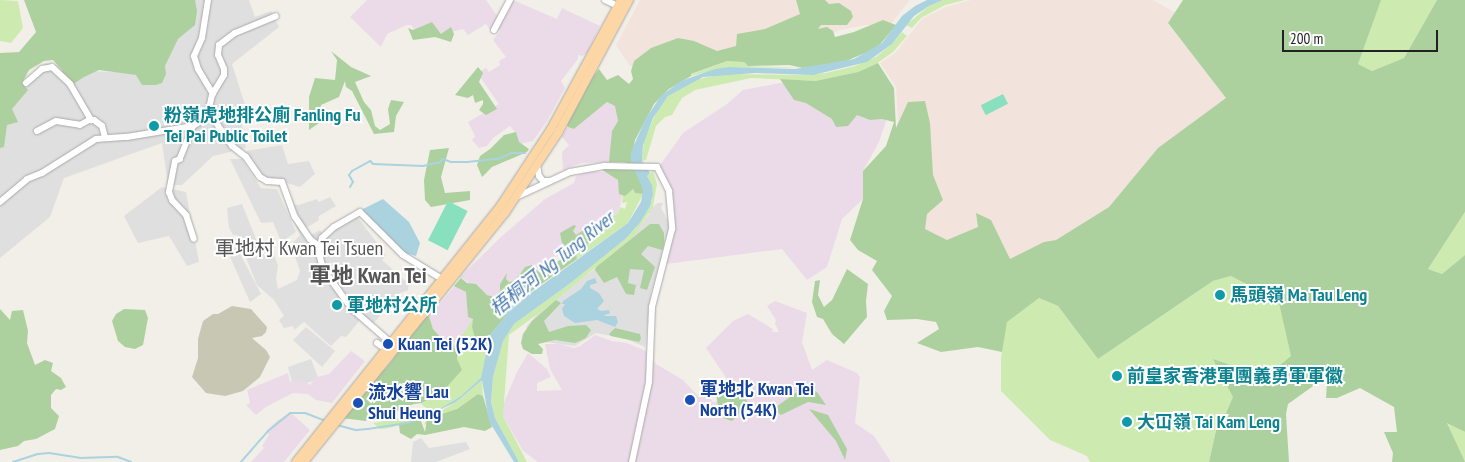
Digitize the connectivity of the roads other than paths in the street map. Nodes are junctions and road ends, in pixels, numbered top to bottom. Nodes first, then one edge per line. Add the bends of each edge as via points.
1 (208, 0) edge
2 (510, 0) edge
3 (605, 0) edge
4 (629, 0) edge
5 (619, 3) edge
6 (276, 16) dead end
7 (494, 30) dead end
8 (26, 83) dead end
9 (213, 94) junction
10 (208, 115) junction
11 (91, 120) junction
12 (193, 126) junction
13 (37, 130) dead end
14 (105, 137) junction
15 (537, 165) junction
16 (548, 181) junction
17 (516, 197) junction
18 (0, 202) edge
19 (194, 239) dead end
20 (319, 246) junction
21 (442, 279) junction
22 (378, 343) dead end
23 (389, 346) junction
24 (338, 414) junction
25 (328, 427) junction
26 (296, 462) edge
27 (304, 462) edge
28 (632, 462) edge

1 - 9 street via 202,38 194,56
2 - 7 street
3 - 5 street
4 - 15 main road
5 - 21 main road via 531,160 501,205
6 - 9 street via 235,34 219,45 218,55 224,76
8 - 11 street via 42,69 52,67 70,84
9 - 10 street
10 - 12 street
10 - 20 street via 260,177 282,182 296,217 310,239
11 - 13 street via 80,125 56,121
11 - 14 street via 100,123
12 - 14 street via 127,137
12 - 19 street via 180,159 175,161 169,192 186,215
14 - 18 street via 96,139 27,179
15 - 16 street via 539,176
15 - 17 main road
16 - 17 street
16 - 28 street via 587,168 650,166 657,167 669,191 672,224 652,307 649,382
17 - 24 main road
20 - 21 street via 334,226 360,212 403,256
20 - 23 street via 323,269 352,310
21 - 23 main road
22 - 23 street
23 - 24 main road
24 - 25 main road
25 - 26 main road
25 - 27 main road

